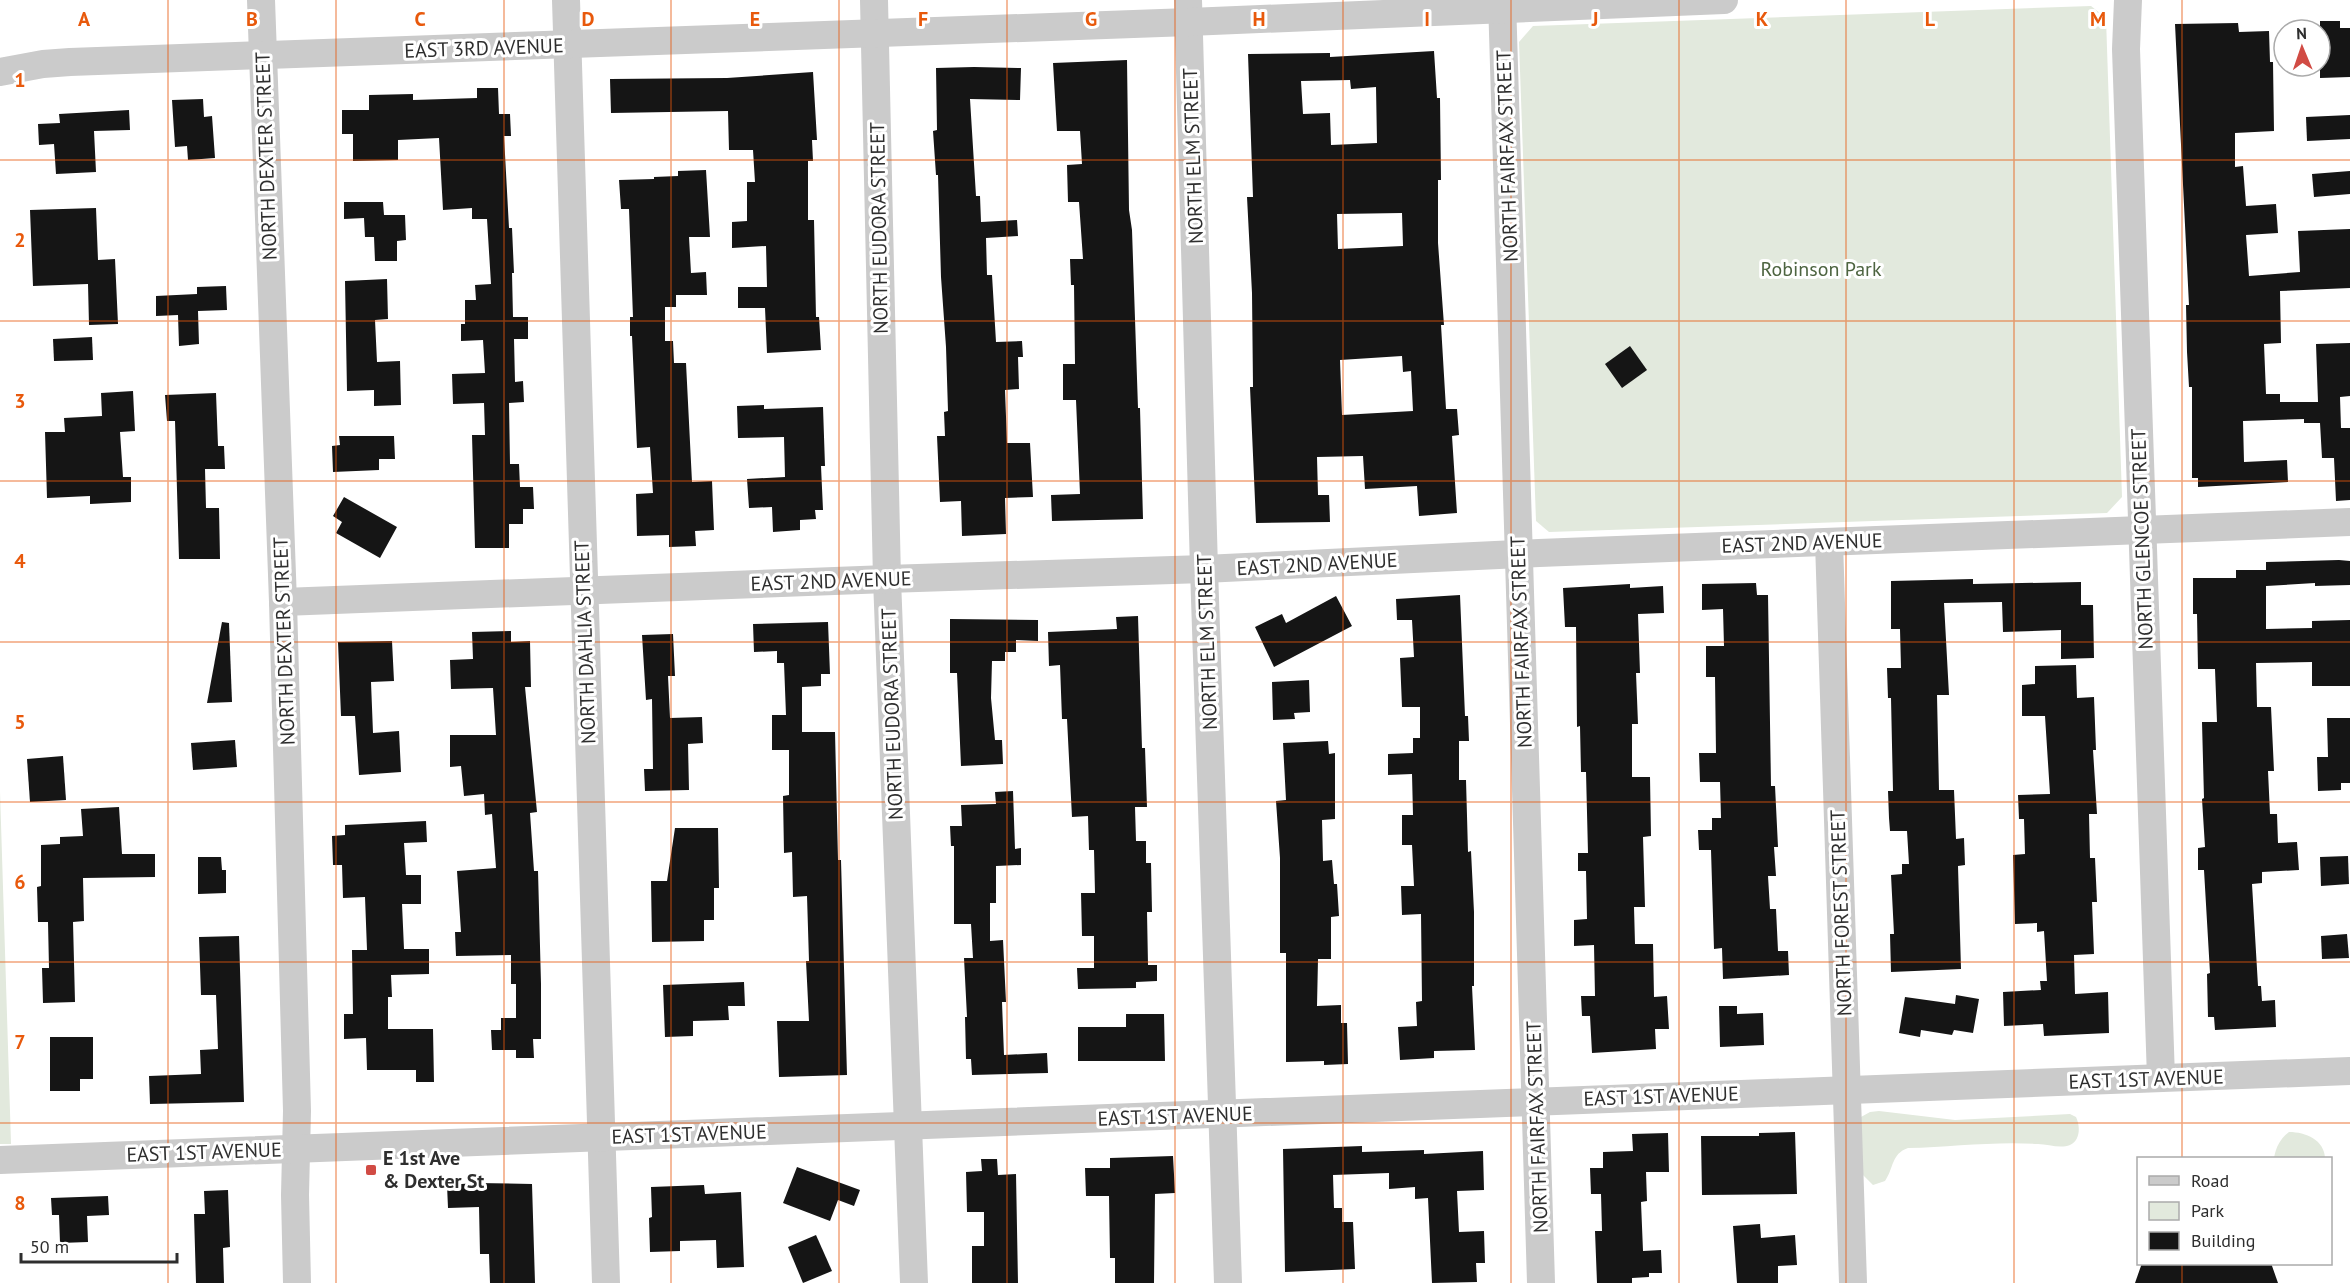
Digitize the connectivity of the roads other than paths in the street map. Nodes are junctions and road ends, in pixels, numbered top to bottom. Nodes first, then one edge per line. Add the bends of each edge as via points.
1 (261, 0) edge
2 (566, 0) edge
3 (874, 0) edge
4 (1724, 0) edge
5 (2128, 0) edge
6 (1503, 4) edge
7 (1189, 11) edge
8 (875, 32) junction
9 (567, 44) junction
10 (263, 56) junction
11 (0, 72) edge
12 (2350, 522) edge
13 (2142, 531) junction
14 (1829, 542) junction
15 (1518, 555) junction
16 (1204, 569) junction
17 (886, 579) junction
18 (583, 591) junction
19 (283, 602) junction
20 (2350, 1071) edge
21 (2160, 1078) junction
22 (1846, 1089) junction
23 (1536, 1101) junction
24 (1224, 1114) junction
25 (909, 1126) junction
26 (602, 1137) junction
27 (296, 1149) junction
28 (0, 1160) edge
29 (297, 1283) edge
30 (606, 1283) edge
31 (914, 1283) edge
32 (1228, 1283) edge
33 (1541, 1283) edge
34 (1852, 1283) edge

1 - 10 street, NORTH DEXTER STREET
2 - 9 street, NORTH DAHLIA STREET
3 - 8 street, NORTH EUDORA STREET
4 - 6 street, EAST 3RD AVENUE
5 - 13 street, NORTH GLENCOE STREET via 2126,49
6 - 7 street, EAST 3RD AVENUE
6 - 15 street, NORTH FAIRFAX STREET
7 - 8 street, EAST 3RD AVENUE
7 - 16 street, NORTH ELM STREET
8 - 9 street, EAST 3RD AVENUE
8 - 17 street, NORTH EUDORA STREET
9 - 10 street, EAST 3RD AVENUE
9 - 18 street, NORTH DAHLIA STREET
10 - 11 street, EAST 3RD AVENUE via 61,63
10 - 19 street, NORTH DEXTER STREET
12 - 13 street, EAST 2ND AVENUE
13 - 14 street, EAST 2ND AVENUE
13 - 21 street, NORTH GLENCOE STREET
14 - 15 street, EAST 2ND AVENUE
14 - 22 street, NORTH FOREST STREET
15 - 16 street, EAST 2ND AVENUE
15 - 23 street, NORTH FAIRFAX STREET
16 - 17 street, EAST 2ND AVENUE
16 - 24 street, NORTH ELM STREET
17 - 18 street, EAST 2ND AVENUE
17 - 25 street, NORTH EUDORA STREET
18 - 19 street, EAST 2ND AVENUE
18 - 26 street, NORTH DAHLIA STREET
19 - 27 street, NORTH DEXTER STREET
20 - 21 street, EAST 1ST AVENUE
21 - 22 street, EAST 1ST AVENUE
22 - 23 street, EAST 1ST AVENUE
22 - 34 street, NORTH FOREST STREET
23 - 24 street, EAST 1ST AVENUE
23 - 33 street, NORTH FAIRFAX STREET
24 - 25 street, EAST 1ST AVENUE
24 - 32 street, NORTH ELM STREET
25 - 26 street, EAST 1ST AVENUE
25 - 31 street, NORTH EUDORA STREET
26 - 27 street, EAST 1ST AVENUE
26 - 30 street, NORTH DAHLIA STREET
27 - 28 street, EAST 1ST AVENUE
27 - 29 street, NORTH DEXTER STREET

